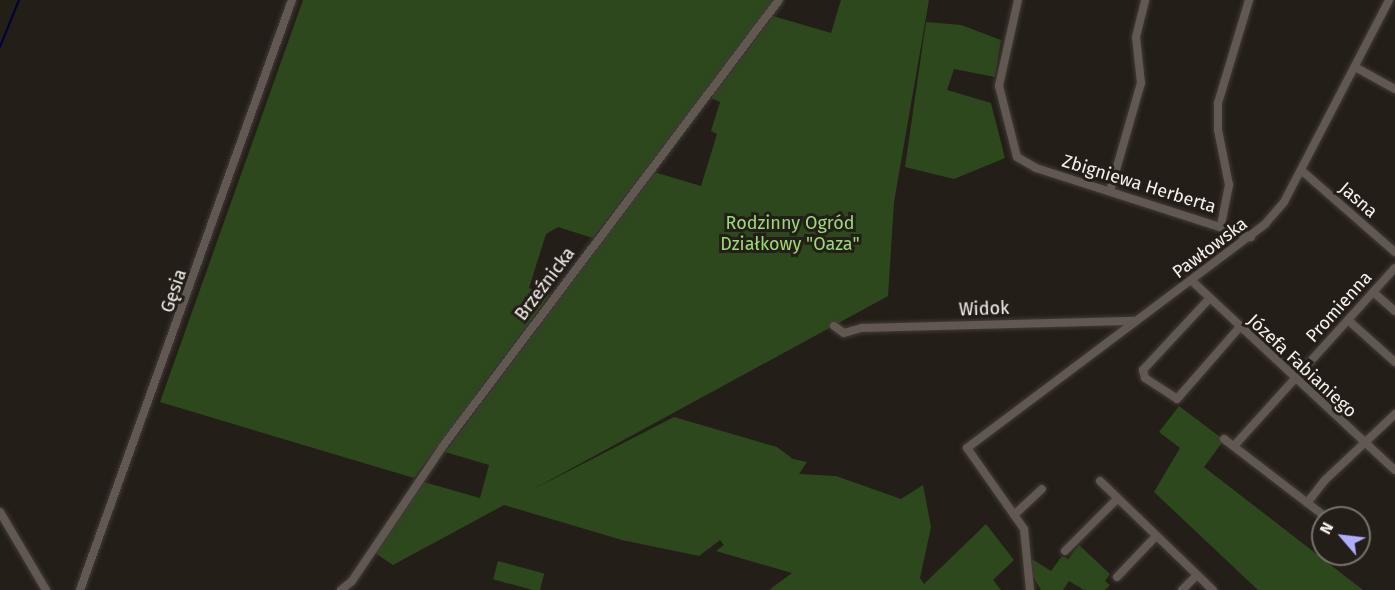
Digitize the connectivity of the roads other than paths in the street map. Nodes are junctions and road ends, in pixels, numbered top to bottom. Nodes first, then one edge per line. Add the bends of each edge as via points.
1 (292, 0) edge
2 (779, 0) edge
3 (1018, 0) edge
4 (1145, 0) edge
5 (1249, 0) edge
6 (1389, 0) edge
7 (1355, 67) junction
8 (1395, 88) edge
9 (1301, 170) junction
10 (1110, 191) junction
11 (1221, 225) junction
12 (1251, 237) junction
13 (1395, 252) edge
14 (1395, 268) edge
15 (1192, 281) junction
16 (1373, 292) junction
17 (1209, 298) junction
18 (1395, 311) edge
19 (1347, 320) junction
20 (1136, 321) junction
21 (834, 326) dead end
22 (1239, 328) junction
23 (1395, 362) edge
24 (1294, 379) junction
25 (1395, 414) edge
26 (1224, 439) dead end
27 (1365, 444) junction
28 (1234, 446) junction
29 (1395, 470) edge
30 (1100, 481) dead end
31 (1042, 489) dead end
32 (1117, 499) junction
33 (1307, 503) junction
34 (1311, 506) edge
35 (0, 512) edge
36 (1014, 515) junction
37 (1156, 536) junction
38 (1065, 551) dead end
39 (1197, 575) junction
40 (1117, 577) dead end
41 (46, 590) edge
42 (80, 590) edge
43 (341, 590) edge
44 (1030, 590) edge
45 (1182, 590) edge
46 (1213, 590) edge

1 - 42 street, Gęsia
2 - 43 street, Brzeźnicka via 467,413 352,580
3 - 10 street, Zbigniewa Herberta via 999,86 1012,149 1019,159
4 - 10 street via 1136,37 1141,82
5 - 11 street via 1218,103 1218,130 1229,185
6 - 7 street, Pawłowska
7 - 8 street
7 - 9 street, Pawłowska
9 - 12 street, Pawłowska via 1284,202
9 - 13 street, Jasna
10 - 11 street, Zbigniewa Herberta
11 - 12 street, Zbigniewa Herberta
12 - 15 street, Pawłowska
14 - 16 street, Promienna
15 - 17 street, Józefa Fabianiego
15 - 20 street, Pawłowska
16 - 18 street
16 - 19 street, Promienna
17 - 22 street, Józefa Fabianiego
17 - 22 street via 1142,372 1145,378 1177,399
19 - 23 street
19 - 24 street, Promienna
20 - 21 street, Widok via 862,328 844,333
20 - 36 street, Pawłowska via 967,448
22 - 24 street, Józefa Fabianiego
24 - 27 street, Józefa Fabianiego
24 - 28 street, Promienna
25 - 27 street
26 - 28 street
27 - 29 street, Józefa Fabianiego
27 - 33 street via 1324,481
28 - 33 street
30 - 32 street
31 - 36 street
32 - 37 street
32 - 38 street
33 - 34 street
35 - 41 street
36 - 44 street via 1024,529
37 - 39 street
37 - 40 street
39 - 45 street
39 - 46 street

